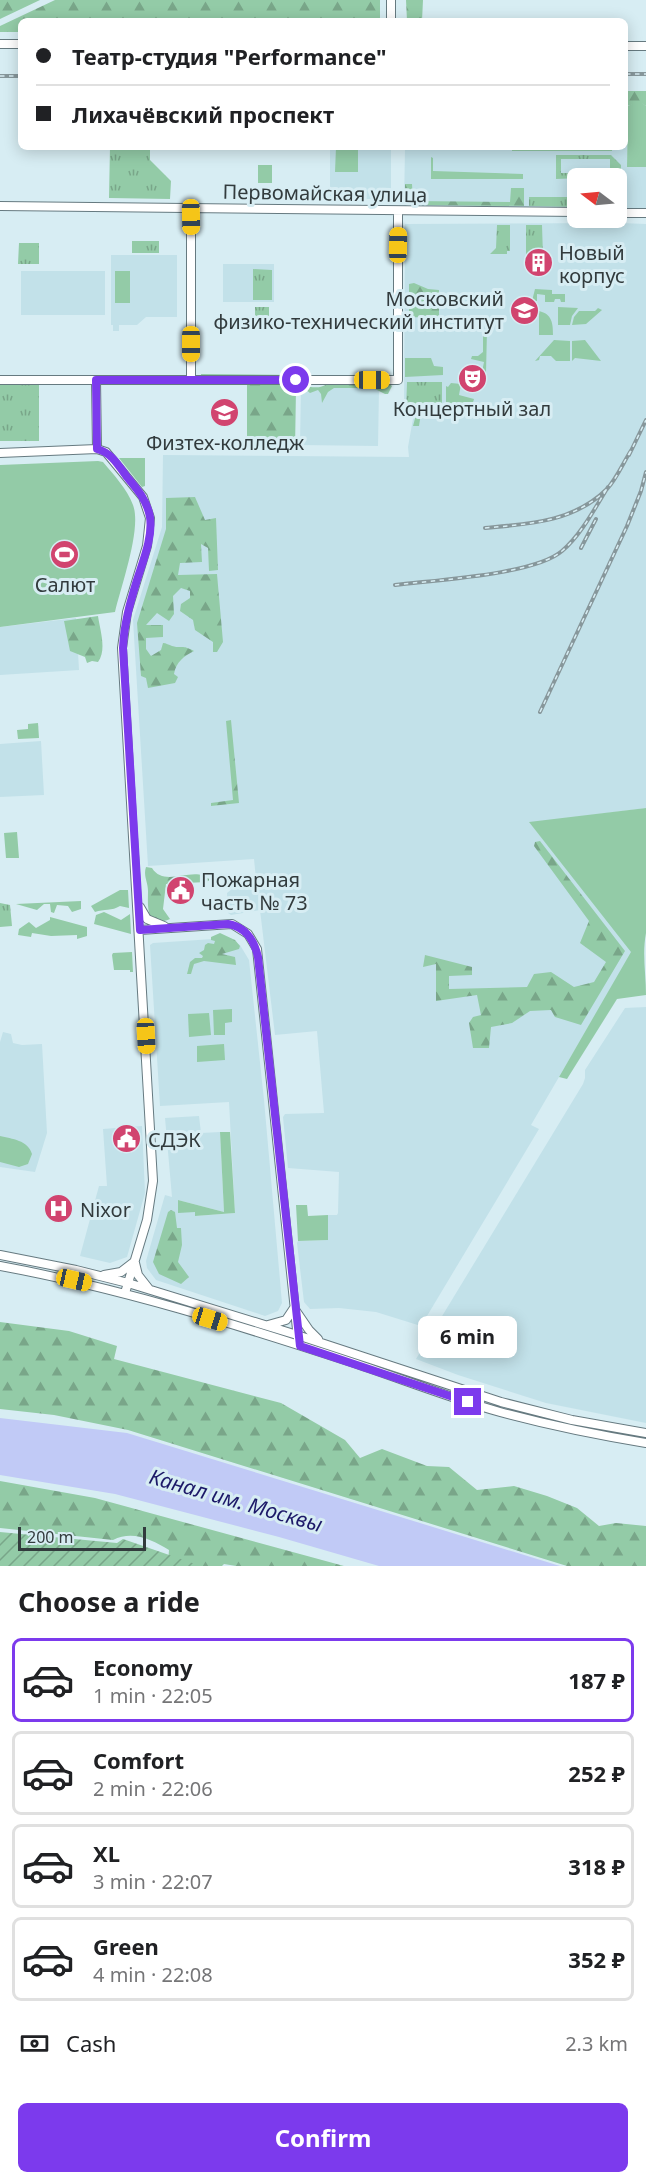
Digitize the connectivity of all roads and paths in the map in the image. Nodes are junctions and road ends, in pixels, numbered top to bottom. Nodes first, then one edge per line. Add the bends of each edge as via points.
1 (391, 0) edge
2 (391, 18) edge
3 (0, 44) edge
4 (18, 44) edge
5 (628, 46) edge
6 (646, 46) edge
7 (0, 206) edge
8 (191, 207) junction
9 (398, 211) junction
10 (567, 212) edge
11 (627, 213) edge
12 (646, 213) edge
13 (0, 380) edge
14 (96, 380) junction
15 (191, 380) junction
16 (97, 449) junction
17 (0, 453) edge
18 (138, 903) junction
19 (169, 928) junction
20 (140, 930) junction
21 (141, 949) junction
22 (0, 1255) edge
23 (135, 1262) junction
24 (0, 1266) edge
25 (100, 1276) junction
26 (128, 1283) junction
27 (151, 1290) junction
28 (125, 1293) junction
29 (295, 1307) junction
30 (266, 1325) junction
31 (297, 1335) junction
32 (323, 1343) junction
33 (300, 1346) junction
34 (646, 1433) edge
35 (646, 1443) edge

1 - 2 main road
3 - 4 main road
5 - 6 main road
7 - 8 main road, Первомайская улица
8 - 9 main road, Первомайская улица
8 - 15 main road
9 - 10 main road, Первомайская улица
9 - 15 main road via 398,380
11 - 12 main road
13 - 14 main road
14 - 15 main road
14 - 16 main road
16 - 17 main road
16 - 18 main road via 112,457 138,490 151,522 127,612 123,648
18 - 19 main road via 147,919
18 - 20 main road
19 - 20 main road
19 - 21 main road via 150,935
19 - 29 main road via 232,924 248,934 256,949
20 - 21 main road
21 - 23 main road via 153,1180
22 - 25 main road
23 - 25 main road via 121,1272
23 - 26 main road
23 - 27 main road via 138,1275
24 - 28 main road
25 - 26 main road
26 - 27 main road
26 - 28 main road
27 - 30 main road
28 - 33 main road
29 - 30 main road via 286,1320
29 - 31 main road
29 - 32 main road via 309,1330
30 - 31 main road
31 - 32 main road
31 - 33 main road
32 - 34 main road via 501,1402
33 - 35 main road via 498,1411

